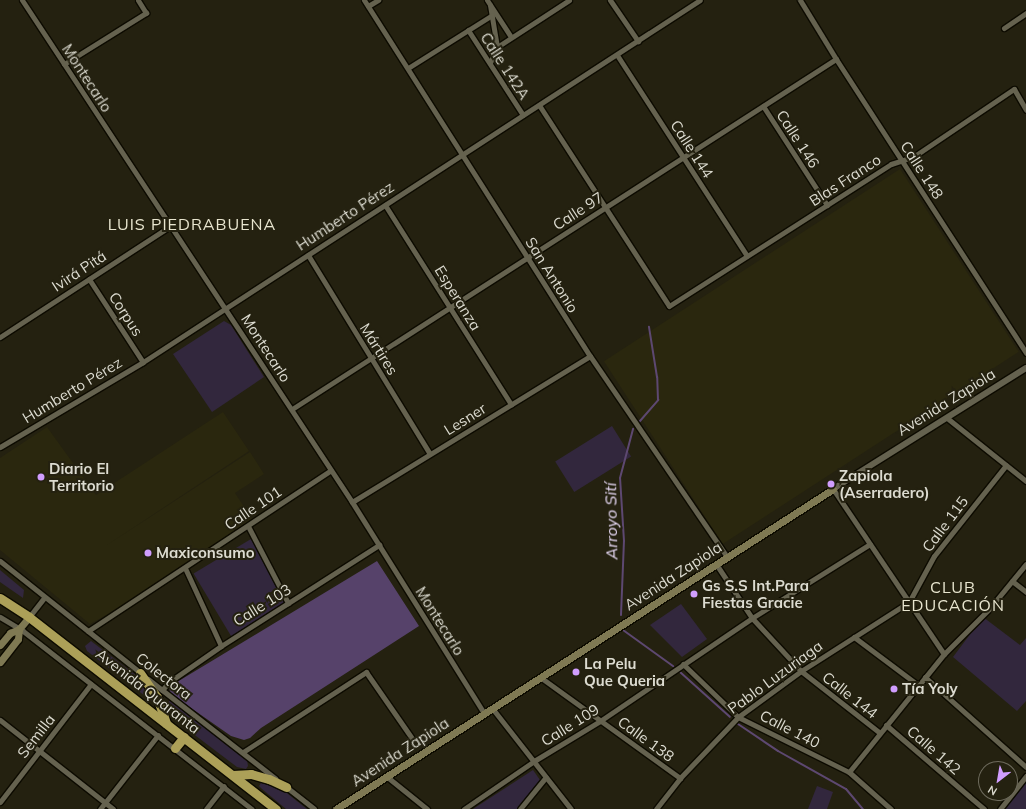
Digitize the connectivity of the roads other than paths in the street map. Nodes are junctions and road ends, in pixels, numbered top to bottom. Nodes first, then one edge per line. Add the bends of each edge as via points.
1 (22, 0) edge
2 (138, 0) edge
3 (364, 0) edge
4 (378, 0) edge
5 (569, 0) edge
6 (610, 0) edge
7 (700, 0) edge
8 (800, 0) edge
9 (488, 2) edge
10 (694, 2) edge
11 (368, 6) junction
12 (1026, 13) edge
13 (492, 15) junction
14 (1004, 28) dead end
15 (468, 30) junction
16 (511, 37) junction
17 (638, 41) junction
18 (497, 46) junction
19 (616, 55) junction
20 (836, 59) junction
21 (64, 64) junction
22 (490, 64) junction
23 (408, 68) junction
24 (539, 105) junction
25 (763, 106) junction
26 (1026, 110) edge
27 (523, 115) junction
28 (463, 154) junction
29 (683, 158) junction
30 (902, 160) junction
31 (385, 205) junction
32 (827, 205) junction
33 (605, 208) junction
34 (170, 226) junction
35 (308, 255) junction
36 (747, 256) junction
37 (527, 258) junction
38 (89, 279) junction
39 (450, 308) junction
40 (225, 309) junction
41 (0, 337) edge
42 (1026, 353) edge
43 (590, 356) junction
44 (371, 358) junction
45 (143, 362) junction
46 (1026, 368) edge
47 (511, 404) junction
48 (292, 409) junction
49 (947, 418) junction
50 (0, 447) edge
51 (430, 454) junction
52 (1006, 465) junction
53 (331, 470) junction
54 (1026, 481) edge
55 (833, 489) junction
56 (352, 502) junction
57 (248, 526) junction
58 (870, 544) junction
59 (379, 545) junction
60 (727, 557) junction
61 (0, 561) edge
62 (716, 564) junction
63 (1026, 564) edge
64 (185, 568) junction
65 (1012, 581) junction
66 (1026, 592) edge
67 (0, 598) edge
68 (44, 598) junction
69 (909, 602) junction
70 (288, 603) junction
71 (0, 616) edge
72 (29, 617) junction
73 (752, 618) junction
74 (19, 629) junction
75 (88, 631) junction
76 (854, 637) junction
77 (0, 645) edge
78 (221, 646) junction
79 (944, 654) junction
80 (0, 662) edge
81 (683, 664) junction
82 (800, 671) junction
83 (140, 673) junction
84 (540, 677) junction
85 (925, 677) junction
86 (91, 684) junction
87 (918, 685) junction
88 (162, 690) junction
89 (492, 708) junction
90 (484, 713) junction
91 (738, 717) junction
92 (0, 720) edge
93 (600, 721) junction
94 (166, 723) junction
95 (886, 725) junction
96 (880, 733) junction
97 (158, 735) junction
98 (184, 737) junction
99 (414, 740) dead end
100 (175, 748) junction
101 (39, 752) junction
102 (243, 752) junction
103 (534, 761) junction
104 (1026, 767) edge
105 (849, 772) junction
106 (233, 775) junction
107 (386, 776) junction
108 (1026, 776) edge
109 (546, 777) junction
110 (680, 778) junction
111 (224, 786) junction
112 (286, 787) junction
113 (0, 802) edge
114 (105, 803) junction
115 (100, 809) edge
116 (113, 809) edge
117 (206, 809) edge
118 (252, 809) edge
119 (276, 809) edge
120 (314, 809) edge
121 (336, 809) edge
122 (427, 809) edge
123 (464, 809) edge
124 (520, 809) edge
125 (571, 809) edge
126 (656, 809) edge
127 (891, 809) edge
128 (984, 809) edge
129 (1000, 809) edge

1 - 21 street, Montecarlo
2 - 21 street via 146,13
3 - 11 street, San Antonio
4 - 11 street
5 - 16 street
6 - 17 street
7 - 10 street, Humberto Pérez
8 - 20 street, Calle 148
9 - 13 street
9 - 16 street
10 - 17 street, Humberto Pérez
11 - 23 street, San Antonio
12 - 14 street
13 - 15 street
13 - 18 street
15 - 22 street, Calle 142A
15 - 23 street
16 - 18 street
17 - 19 street, Humberto Pérez
18 - 22 street
19 - 24 street, Humberto Pérez
19 - 29 street, Calle 144
20 - 25 street, Calle 97
20 - 30 street, Calle 148
21 - 34 street, Montecarlo
22 - 27 street, Calle 142A
23 - 28 street, San Antonio
24 - 27 street, Humberto Pérez
24 - 33 street
25 - 29 street, Calle 97
25 - 32 street, Calle 146
26 - 30 street, Blas Franco via 1014,89 913,157
27 - 28 street, Humberto Pérez
28 - 31 street, Humberto Pérez
28 - 37 street, San Antonio
29 - 33 street, Calle 97
29 - 36 street, Calle 144
30 - 32 street, Blas Franco via 890,164
30 - 42 street, Calle 148
31 - 35 street, Humberto Pérez
31 - 39 street, Esperanza
32 - 36 street, Blas Franco
33 - 36 street, Blas Franco via 669,306
33 - 37 street, Calle 97
34 - 38 street, Ivirá Pitá
34 - 40 street, Montecarlo
35 - 40 street, Humberto Pérez
35 - 44 street, Mártires
37 - 39 street, Calle 97
37 - 43 street, San Antonio
38 - 41 street, Ivirá Pitá
38 - 45 street, Corpus
39 - 44 street, Calle 97
39 - 47 street, Esperanza
40 - 45 street, Humberto Pérez
40 - 48 street, Montecarlo
43 - 47 street, Lesner
43 - 60 street, San Antonio
44 - 48 street, Calle 97
44 - 51 street, Mártires
45 - 50 street, Humberto Pérez
46 - 49 street, Avenida Zapiola
47 - 51 street, Lesner
48 - 53 street, Montecarlo
49 - 52 street
49 - 55 street, Avenida Zapiola
51 - 56 street, Lesner
52 - 54 street
52 - 69 street, Calle 115 via 934,556
53 - 56 street, Montecarlo
53 - 57 street, Calle 101
55 - 58 street
55 - 60 main road, Avenida Zapiola
56 - 59 street, Montecarlo
57 - 64 street, Calle 101
57 - 70 street
58 - 69 street
58 - 73 street, Calle 109
59 - 70 street, Calle 103
59 - 90 street, Montecarlo
60 - 62 main road, Avenida Zapiola
61 - 68 street, Colectora
62 - 73 street, Calle 144
62 - 84 main road, Avenida Zapiola
63 - 65 street
64 - 75 street, Calle 101
64 - 78 street
65 - 66 street
65 - 79 street via 989,609
67 - 72 highway, Avenida Quaranta
68 - 72 street
68 - 75 street, Colectora
69 - 76 street, Pablo Luzuriaga
69 - 79 street
70 - 78 street, Calle 103
71 - 74 street
72 - 74 main road
72 - 94 highway, Avenida Quaranta
73 - 81 street, Calle 109
73 - 82 street, Calle 144
74 - 77 main road via 10,633
74 - 80 main road via 18,639
74 - 86 street
75 - 83 street, Colectora
76 - 82 street, Pablo Luzuriaga
76 - 87 street
78 - 88 street, Calle 103 via 169,682
79 - 85 street
81 - 91 street, Calle 140
81 - 93 street, Calle 109
82 - 91 street, Pablo Luzuriaga
82 - 96 street, Calle 144
83 - 88 street, Colectora
83 - 94 highway via 157,696
84 - 89 main road, Avenida Zapiola
84 - 93 street, Calle 138
85 - 87 street
85 - 104 street
86 - 97 street
86 - 101 street, Semilla
87 - 95 street
88 - 102 street, Colectora
89 - 90 main road, Avenida Zapiola
89 - 103 street
90 - 107 main road, Avenida Zapiola
91 - 105 street, Calle 140
91 - 110 street, Pablo Luzuriaga
92 - 101 street
93 - 103 street, Calle 109
93 - 110 street, Calle 138
94 - 98 highway, Avenida Quaranta
95 - 96 street
95 - 128 street, Calle 142
96 - 105 street
97 - 100 street
97 - 114 street
98 - 100 highway
98 - 106 highway, Avenida Quaranta
99 - 102 street via 366,672
100 - 111 street
101 - 113 street, Semilla
101 - 114 street
102 - 112 street, Colectora
103 - 109 street
103 - 123 street, Calle 109
105 - 127 street, Calle 140
106 - 112 highway via 251,774
106 - 119 highway, Avenida Quaranta
107 - 121 main road, Avenida Zapiola
107 - 122 street
108 - 129 street
109 - 124 street
109 - 125 street
110 - 126 street, Pablo Luzuriaga
111 - 117 street
111 - 118 street
112 - 120 street, Colectora
114 - 115 street
114 - 116 street

